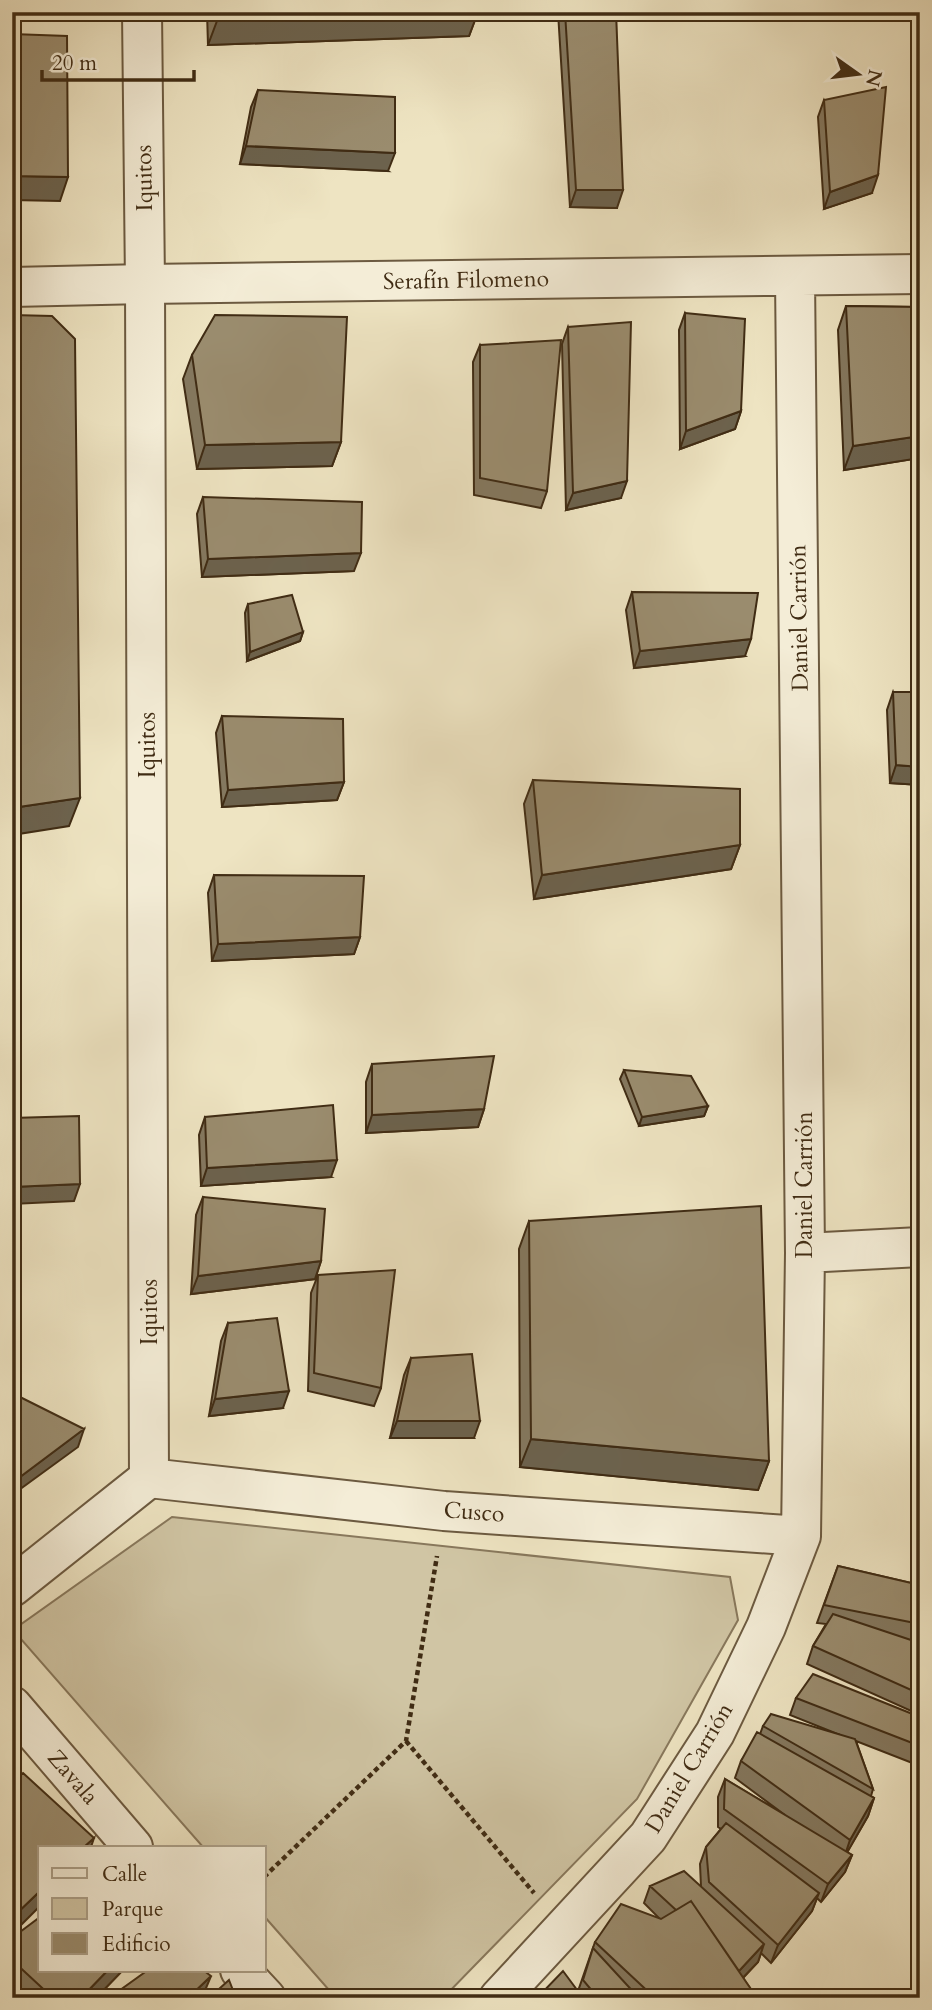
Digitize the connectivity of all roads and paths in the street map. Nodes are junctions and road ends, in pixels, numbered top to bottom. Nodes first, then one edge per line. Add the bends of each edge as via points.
1 (142, 12) edge
2 (920, 274) edge
3 (796, 276) junction
4 (145, 284) junction
5 (12, 288) edge
6 (920, 1247) edge
7 (805, 1253) junction
8 (149, 1478) junction
9 (444, 1511) junction
10 (801, 1536) junction
11 (12, 1587) edge
12 (12, 1706) edge
13 (406, 1741) junction
14 (132, 1846) edge
15 (266, 1875) edge
16 (564, 1928) junction
17 (242, 1972) edge
18 (266, 1998) edge
19 (499, 1998) edge

1 - 4 street, Iquitos
2 - 3 street, Serafín Filomeno
3 - 4 street, Serafín Filomeno
3 - 7 street, Daniel Carrión
4 - 5 street, Serafín Filomeno
4 - 8 street, Iquitos
6 - 7 street
7 - 10 street, Daniel Carrión
8 - 9 street, Cusco
8 - 11 street
9 - 10 street, Cusco
9 - 13 path
10 - 16 street, Daniel Carrión via 766,1627 715,1734 648,1837
12 - 14 street, Zavala
13 - 15 path
13 - 16 path
16 - 19 street, Daniel Carrión
17 - 18 street

